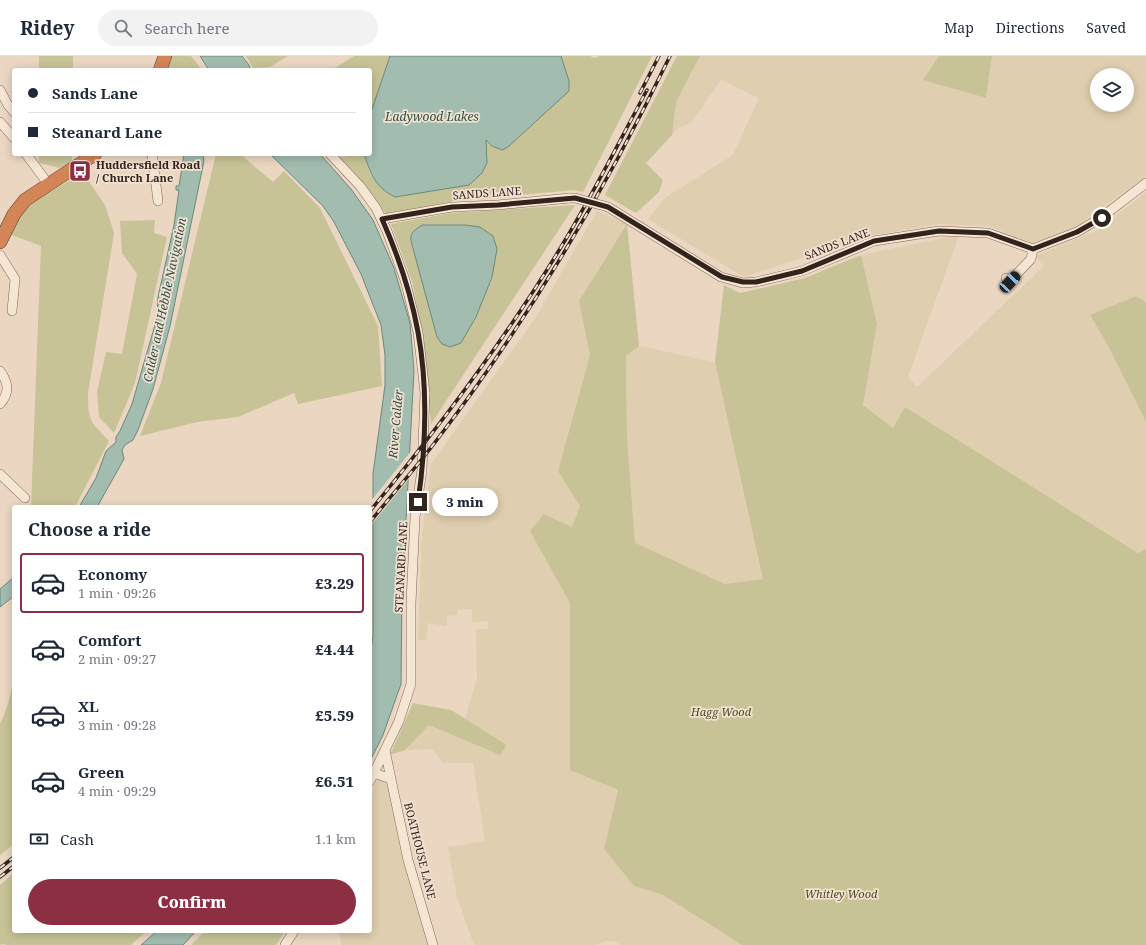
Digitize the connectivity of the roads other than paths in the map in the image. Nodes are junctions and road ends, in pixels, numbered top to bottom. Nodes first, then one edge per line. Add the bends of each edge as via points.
1 (165, 56) edge
2 (161, 68) edge
3 (0, 90) edge
4 (12, 109) edge
5 (0, 122) edge
6 (12, 136) edge
7 (27, 156) edge
8 (92, 156) edge
9 (152, 156) edge
10 (332, 156) edge
11 (1146, 183) edge
12 (49, 185) junction
13 (158, 201) dead end
14 (382, 219) junction
15 (0, 242) edge
16 (1033, 249) junction
17 (0, 255) edge
18 (1006, 278) dead end
19 (12, 311) dead end
20 (0, 371) edge
21 (0, 404) edge
22 (0, 474) edge
23 (25, 498) dead end
24 (385, 750) junction
25 (372, 777) edge
26 (391, 779) junction
27 (293, 933) edge
28 (285, 945) edge
29 (434, 945) edge

1 - 2 highway
3 - 4 street
5 - 6 street
7 - 12 street
8 - 12 highway
9 - 13 street
10 - 14 street, STEANARD LANE via 360,186
11 - 16 street via 1102,218 1077,232
12 - 15 highway via 25,200 14,214
14 - 16 street, SANDS LANE, bridge via 452,207 575,198 608,207 722,277 743,282 756,282 802,271 874,241 939,231 988,233
14 - 24 street, STEANARD LANE via 405,280 418,332 424,393 422,470 415,517 410,604 411,684 399,721
16 - 18 street via 1031,259 1010,282
17 - 19 street via 15,279
20 - 21 street via 8,388 6,398
22 - 23 street
24 - 25 street, STEANARD LANE
24 - 26 street, BOATHOUSE LANE
25 - 26 street
26 - 29 street, BOATHOUSE LANE via 408,860
27 - 28 street

